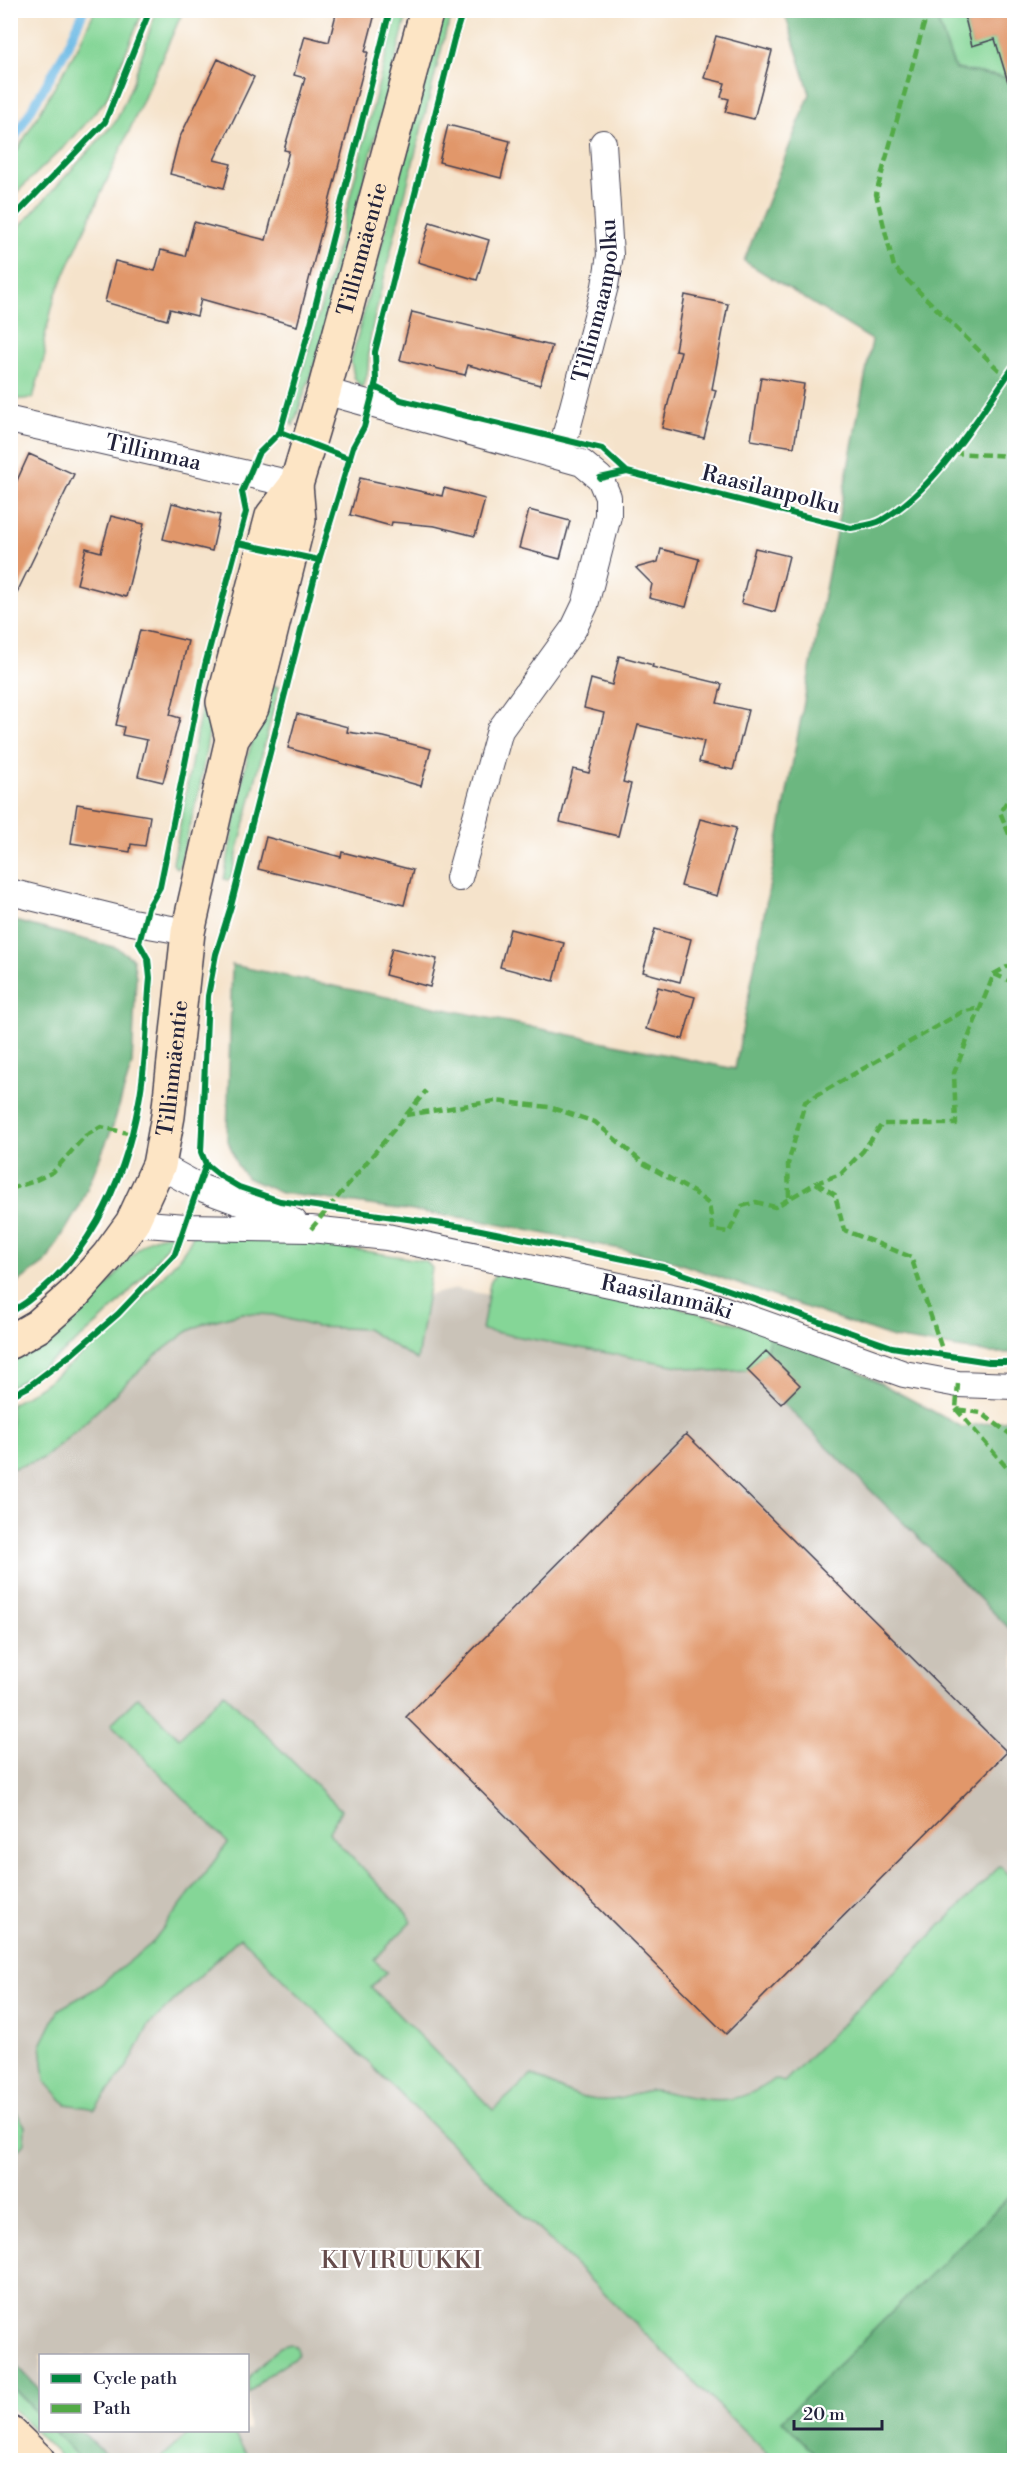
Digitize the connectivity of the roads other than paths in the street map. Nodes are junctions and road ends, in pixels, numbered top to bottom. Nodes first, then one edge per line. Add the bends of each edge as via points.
1 (427, 10) edge
2 (603, 142) dead end
3 (324, 391) junction
4 (10, 420) edge
5 (560, 456) junction
6 (296, 484) junction
7 (459, 878) dead end
8 (10, 892) edge
9 (188, 932) junction
10 (159, 1165) junction
11 (132, 1223) junction
12 (311, 1228) junction
13 (10, 1342) edge
14 (1014, 1386) edge
15 (10, 2433) edge
16 (38, 2460) edge

1 - 3 street, Tillinmäentie
2 - 5 street, Tillinmaanpolku via 610,255 606,286
3 - 5 street
3 - 6 street, Tillinmäentie
4 - 6 street, Tillinmaa
5 - 7 street via 582,463 600,477 608,497 598,560 574,628 500,730
6 - 9 street, Tillinmäentie via 272,516 223,702 232,739
8 - 9 street
9 - 10 street, Tillinmäentie
10 - 11 street, Tillinmäentie
10 - 12 street, Raasilanmäki via 199,1187
11 - 12 street, Raasilanmäki
11 - 13 street, Tillinmäentie via 73,1295 38,1326
12 - 14 street, Raasilanmäki via 387,1237 714,1306 904,1374 958,1384
15 - 16 street

